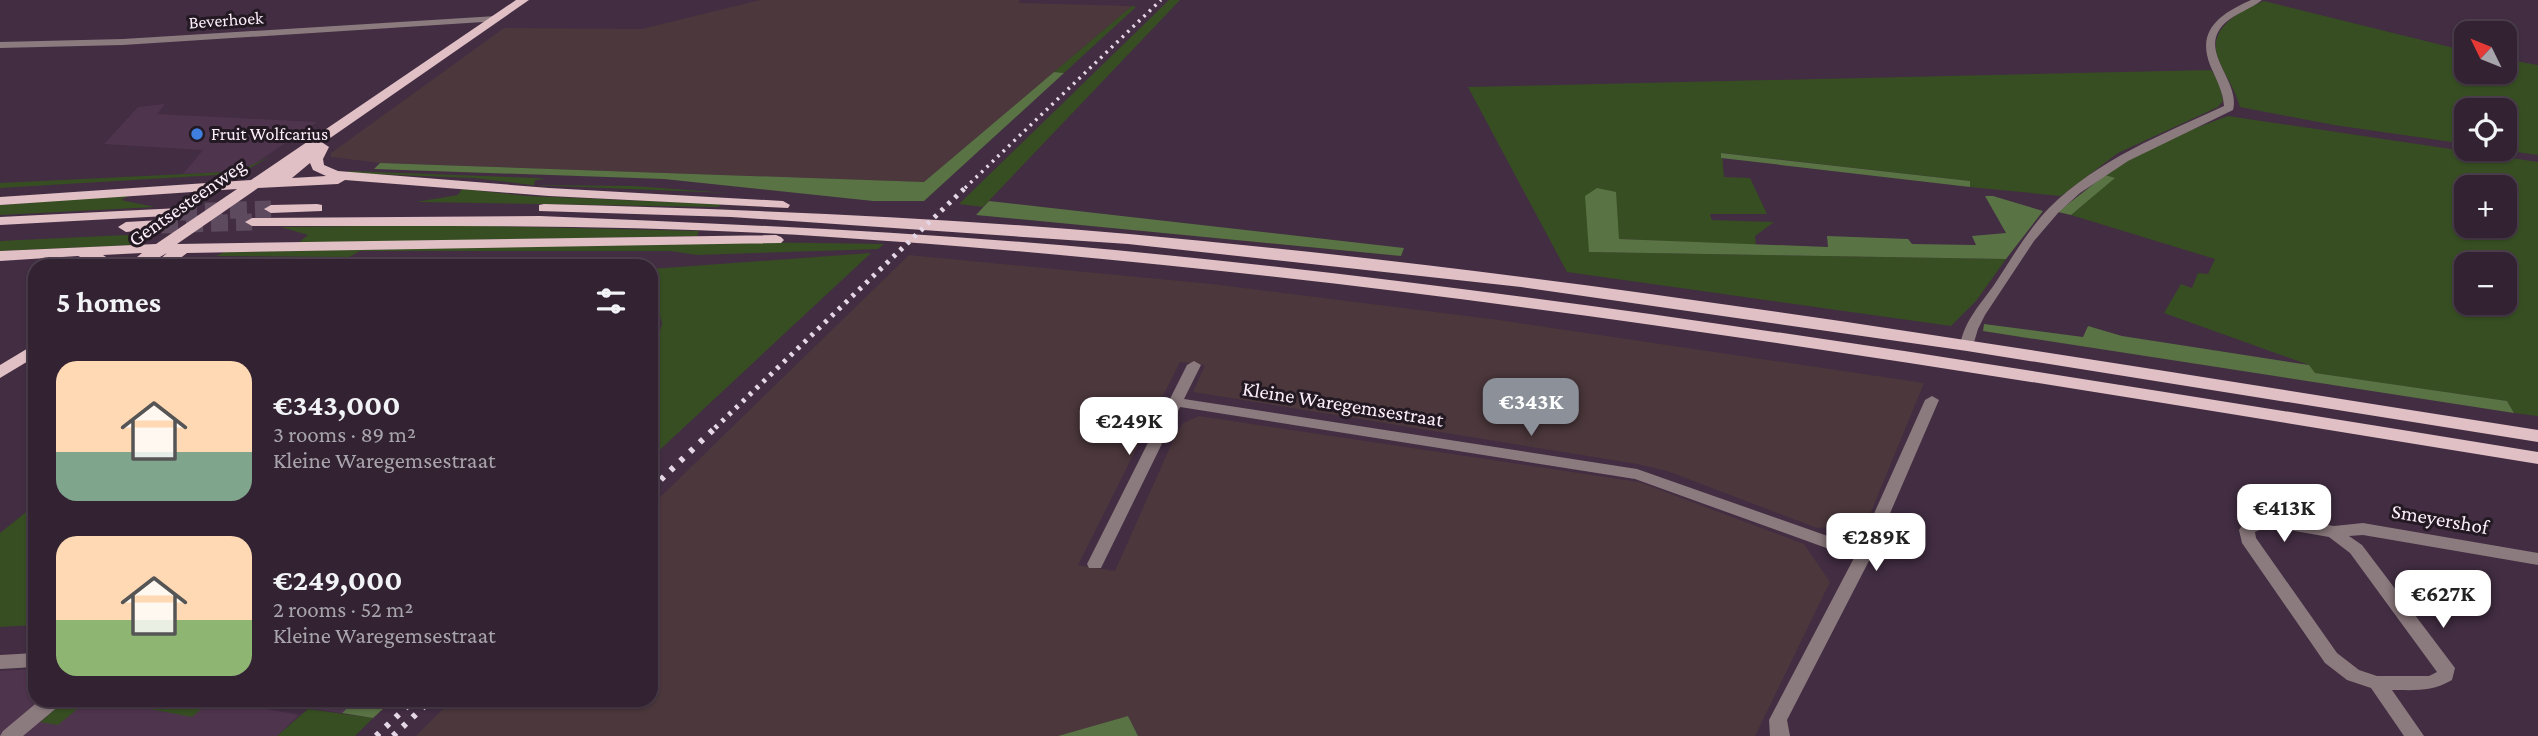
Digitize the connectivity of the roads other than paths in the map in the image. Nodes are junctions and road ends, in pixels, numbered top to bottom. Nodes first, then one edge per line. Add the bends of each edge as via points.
1 (523, 0) edge
2 (2258, 0) edge
3 (496, 19) junction
4 (0, 45) edge
5 (336, 127) junction
6 (319, 151) junction
7 (394, 180) junction
8 (278, 182) junction
9 (255, 183) junction
10 (0, 201) edge
11 (271, 209) tunnel mouth
12 (180, 212) tunnel mouth
13 (0, 221) edge
14 (252, 222) tunnel mouth
15 (160, 225) tunnel mouth
16 (0, 232) edge
17 (1128, 239) junction
18 (948, 241) junction
19 (160, 248) junction
20 (184, 248) junction
21 (40, 254) junction
22 (0, 256) edge
23 (97, 259) edge
24 (144, 259) edge
25 (169, 259) edge
26 (1967, 346) junction
27 (28, 354) edge
28 (1194, 365) dead end
29 (0, 373) edge
30 (1933, 400) dead end
31 (1177, 402) junction
32 (2538, 436) edge
33 (2538, 458) edge
34 (2333, 532) junction
35 (1864, 555) junction
36 (2538, 559) edge
37 (1095, 564) dead end
38 (28, 660) edge
39 (0, 662) edge
40 (2377, 683) junction
41 (45, 707) edge
42 (10, 736) edge
43 (1780, 736) edge
44 (2414, 736) edge

1 - 3 main road, Gentsesteenweg
2 - 26 street via 2221,20 2210,45 2212,60 2230,93 2230,108 2149,142 2055,209 1977,315
3 - 4 street, Beverhoek
3 - 5 main road, Gentsesteenweg
5 - 6 main road, Gentsesteenweg
5 - 9 main road, Gentsesteenweg
6 - 7 main road via 316,163 325,172
6 - 8 main road, Gentsesteenweg
7 - 8 main road
7 - 17 main road via 749,201
8 - 9 main road
8 - 20 main road, Gentsesteenweg
9 - 10 main road
9 - 19 main road, Gentsesteenweg
11 - 17 main road via 718,212
12 - 13 main road
14 - 18 main road via 561,220 885,234
15 - 16 main road
17 - 26 main road via 1521,282
18 - 20 main road
18 - 33 main road via 1310,277 1733,332
19 - 20 main road
19 - 21 main road
19 - 24 main road, Gentsesteenweg
20 - 25 main road, Gentsesteenweg
21 - 22 main road
21 - 23 main road
26 - 32 main road
27 - 29 main road
28 - 31 street
30 - 35 street
31 - 35 street, Kleine Waregemsestraat via 1637,474
31 - 37 street
34 - 36 street, Smeyershof via 2372,530
34 - 40 street, Smeyershof via 2356,549 2446,668 2446,675 2437,682
34 - 40 street, Smeyershof via 2260,524 2251,525 2246,533 2331,658 2353,675
35 - 43 street via 1778,720
38 - 39 street
40 - 44 street
41 - 42 street

